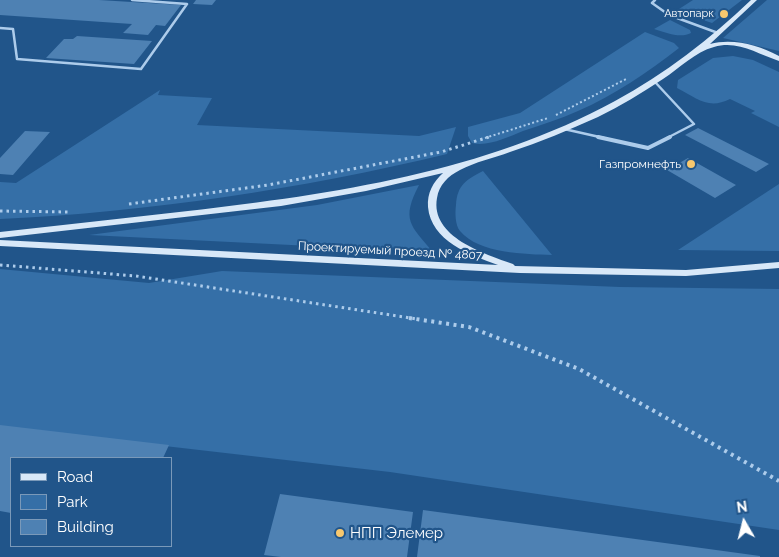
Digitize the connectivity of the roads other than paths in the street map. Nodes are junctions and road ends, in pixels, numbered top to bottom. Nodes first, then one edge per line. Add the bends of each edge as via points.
1 (132, 0) edge
2 (655, 0) edge
3 (754, 0) edge
4 (0, 28) edge
5 (718, 33) junction
6 (696, 51) junction
7 (779, 59) edge
8 (654, 82) junction
9 (564, 129) junction
10 (458, 167) junction
11 (0, 235) edge
12 (0, 243) edge
13 (779, 265) edge
14 (520, 270) junction

1 - 4 lane via 187,4 141,69 17,59 13,29
2 - 5 lane via 652,3 669,15
3 - 5 main road
5 - 6 main road
6 - 7 main road via 708,46 731,44 761,49
6 - 8 main road
8 - 9 main road
8 - 9 lane via 694,124 648,148
9 - 10 main road
10 - 11 main road via 281,203
10 - 14 main road via 443,177 433,192 432,206 438,224 470,250
12 - 14 main road, Проектируемый проезд № 4807
13 - 14 main road, Проектируемый проезд № 4807 via 686,273

